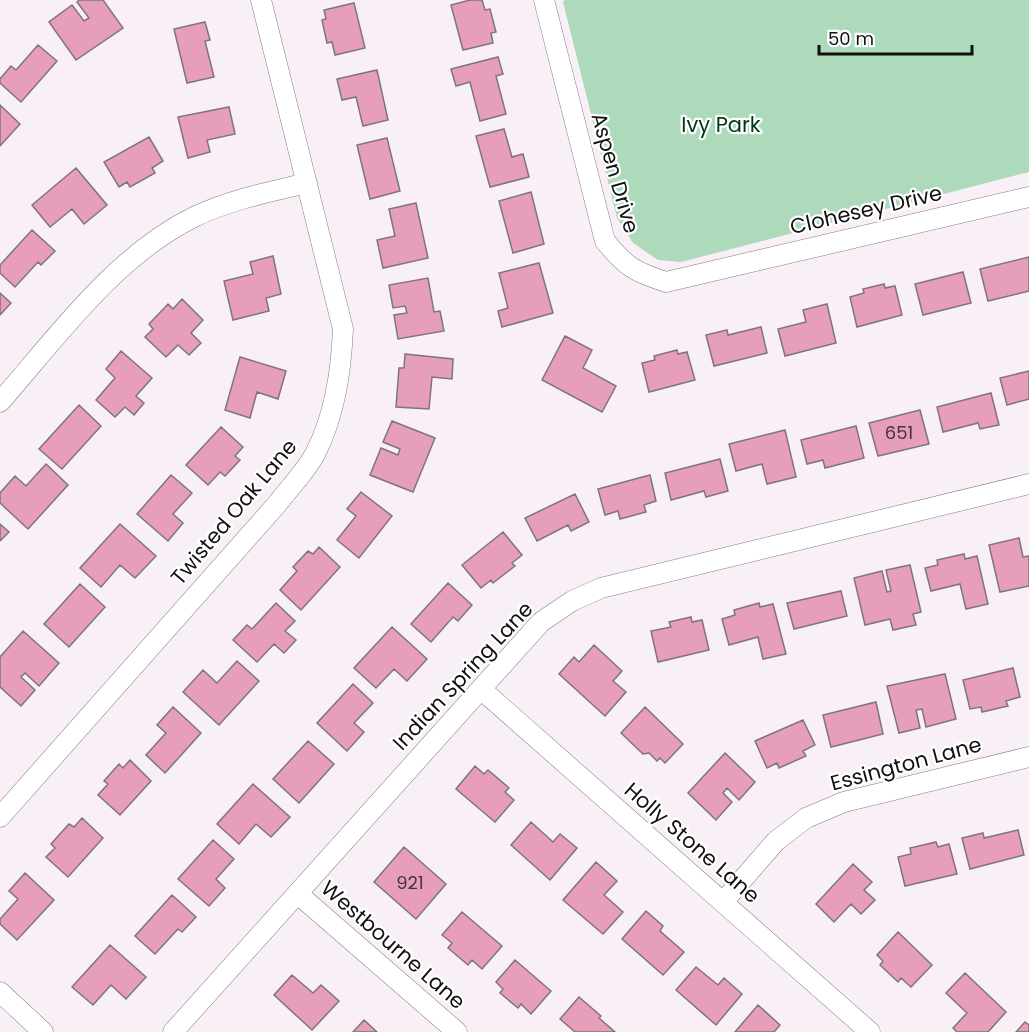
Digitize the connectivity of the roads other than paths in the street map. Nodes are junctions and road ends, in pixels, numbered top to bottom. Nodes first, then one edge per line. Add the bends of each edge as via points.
1 (261, 0) edge
2 (543, 0) edge
3 (307, 183) junction
4 (1029, 197) edge
5 (714, 271) joint
6 (0, 402) edge
7 (1029, 484) edge
8 (482, 690) junction
9 (1029, 757) edge
10 (0, 817) edge
11 (298, 894) junction
12 (723, 902) junction
13 (0, 992) edge
14 (43, 1032) edge
15 (173, 1032) edge
16 (457, 1032) edge
17 (870, 1032) edge

1 - 3 street, Twisted Oak Lane
2 - 5 street, Aspen Drive via 605,241 621,260 642,274 666,282
3 - 6 street via 240,199 160,237 130,259 91,299
3 - 10 street, Twisted Oak Lane via 343,329 342,365 332,410 314,456 278,502
4 - 5 street, Clohesey Drive
7 - 8 street, Indian Spring Lane via 602,588 572,601 541,622
8 - 11 street, Indian Spring Lane
8 - 12 street, Holly Stone Lane
9 - 12 street, Essington Lane via 844,802 806,818 776,841
11 - 15 street, Indian Spring Lane
11 - 16 street, Westbourne Lane
12 - 17 street, Holly Stone Lane
13 - 14 street

